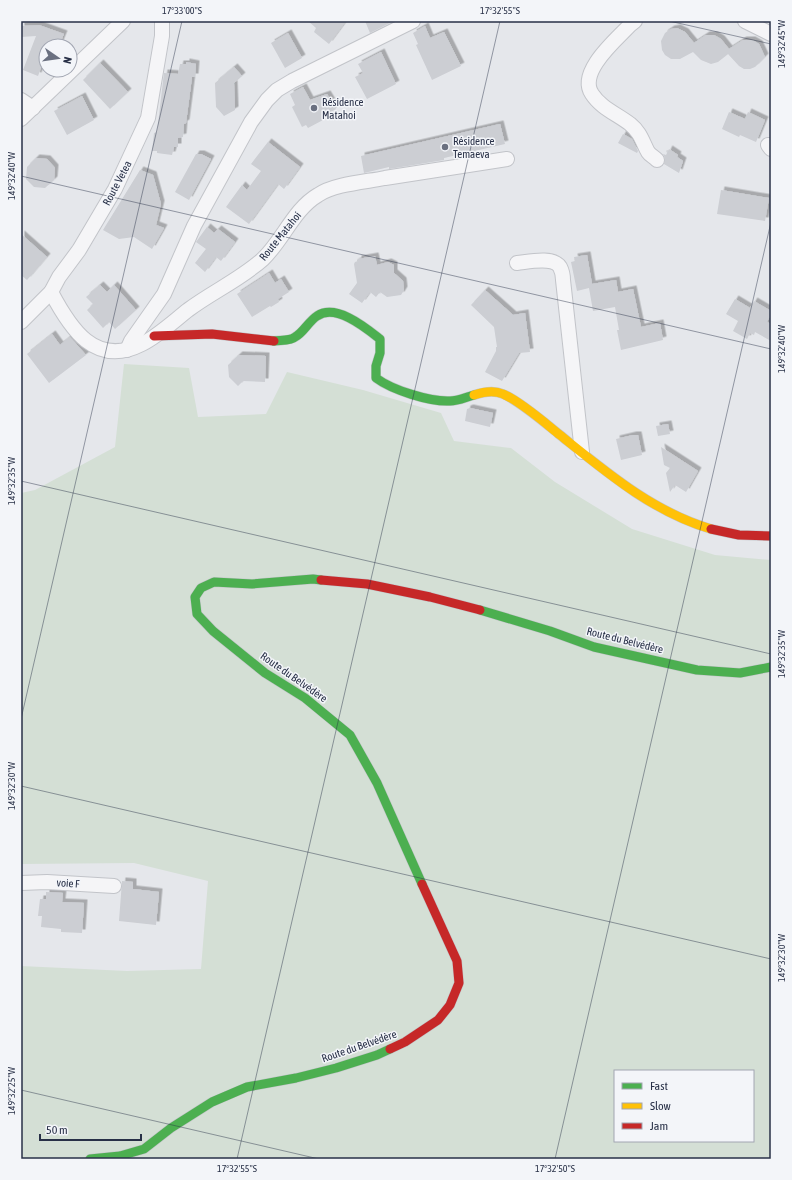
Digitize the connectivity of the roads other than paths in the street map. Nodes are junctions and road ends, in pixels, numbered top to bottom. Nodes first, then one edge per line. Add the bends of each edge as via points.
1 (123, 21) edge
2 (162, 21) edge
3 (413, 21) edge
4 (635, 21) edge
5 (744, 21) edge
6 (771, 34) edge
7 (21, 100) edge
8 (34, 108) junction
9 (21, 119) edge
10 (507, 159) dead end
11 (657, 160) dead end
12 (516, 263) dead end
13 (51, 292) junction
14 (21, 322) edge
15 (154, 336) junction
16 (127, 350) junction
17 (582, 452) junction
18 (771, 536) edge
19 (771, 667) edge
20 (21, 883) edge
21 (114, 886) dead end
22 (90, 1159) edge

1 - 8 street
2 - 13 street, Route Vetea via 162,36 148,118 116,189
3 - 16 street via 292,81 267,100 251,122 200,214 164,294
4 - 11 street via 599,58 588,82 591,94 630,124 644,142 648,154
5 - 6 street
7 - 8 street
8 - 9 street
10 - 15 street, Route Matahoi via 351,184 324,191 305,205 263,259
12 - 17 street via 552,260 561,268
13 - 14 street, Route Vetea
13 - 16 street, Route Matahoi via 67,319 86,341 96,348 107,351
15 - 16 street, Route Matahoi via 143,344
15 - 17 street via 212,334 272,341 296,338 310,322 324,312 339,313 380,339 376,378 389,386 450,401 491,390 505,394
17 - 18 street via 635,493 693,524 716,532
19 - 22 street, Route du Belvédère via 740,673 698,670 594,647 550,630 478,609 367,584 313,579 252,584 214,582 201,588 195,597 198,614 213,631 265,673 305,698 350,735 377,783 457,961 459,983 450,1005 438,1020 405,1042 336,1068 247,1087 212,1102 144,1149 120,1156
20 - 21 street, voie F

